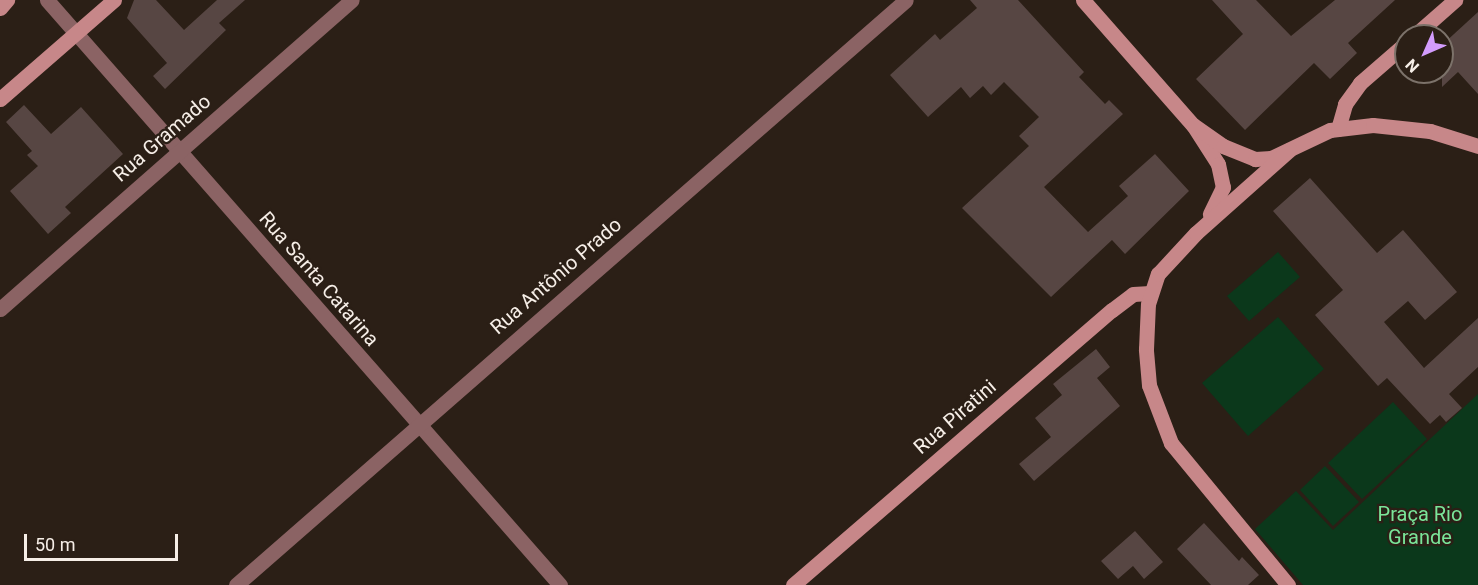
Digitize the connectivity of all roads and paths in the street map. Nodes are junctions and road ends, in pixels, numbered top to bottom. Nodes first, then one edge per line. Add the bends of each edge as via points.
1 (7, 0) edge
2 (47, 0) edge
3 (114, 0) edge
4 (352, 0) edge
5 (906, 0) edge
6 (1083, 0) edge
7 (1455, 0) edge
8 (0, 8) edge
9 (1428, 24) edge
10 (76, 37) junction
11 (1394, 53) edge
12 (0, 99) edge
13 (1193, 125) junction
14 (1338, 129) junction
15 (1478, 146) edge
16 (1290, 150) junction
17 (179, 151) junction
18 (1196, 233) junction
19 (1150, 293) junction
20 (0, 309) edge
21 (418, 423) junction
22 (236, 585) edge
23 (560, 585) edge
24 (793, 585) edge
25 (1288, 585) edge

1 - 8 street
2 - 10 street, Rua Santa Catarina
3 - 10 street
4 - 17 street, Rua Gramado
5 - 21 street, Rua Antônio Prado
6 - 13 street
7 - 9 street
10 - 12 street
10 - 17 street, Rua Santa Catarina
11 - 14 street via 1360,83 1345,104
13 - 16 street via 1223,146 1255,159
13 - 18 street via 1218,164 1223,187 1220,200
14 - 15 street via 1410,127
14 - 16 street
16 - 18 street
17 - 20 street, Rua Gramado
17 - 21 street, Rua Santa Catarina
18 - 19 street via 1158,274
19 - 24 street, Rua Piratini via 1133,294 1112,310
19 - 25 street via 1146,367 1162,424 1174,447
21 - 22 street, Rua Antônio Prado
21 - 23 street, Rua Santa Catarina

